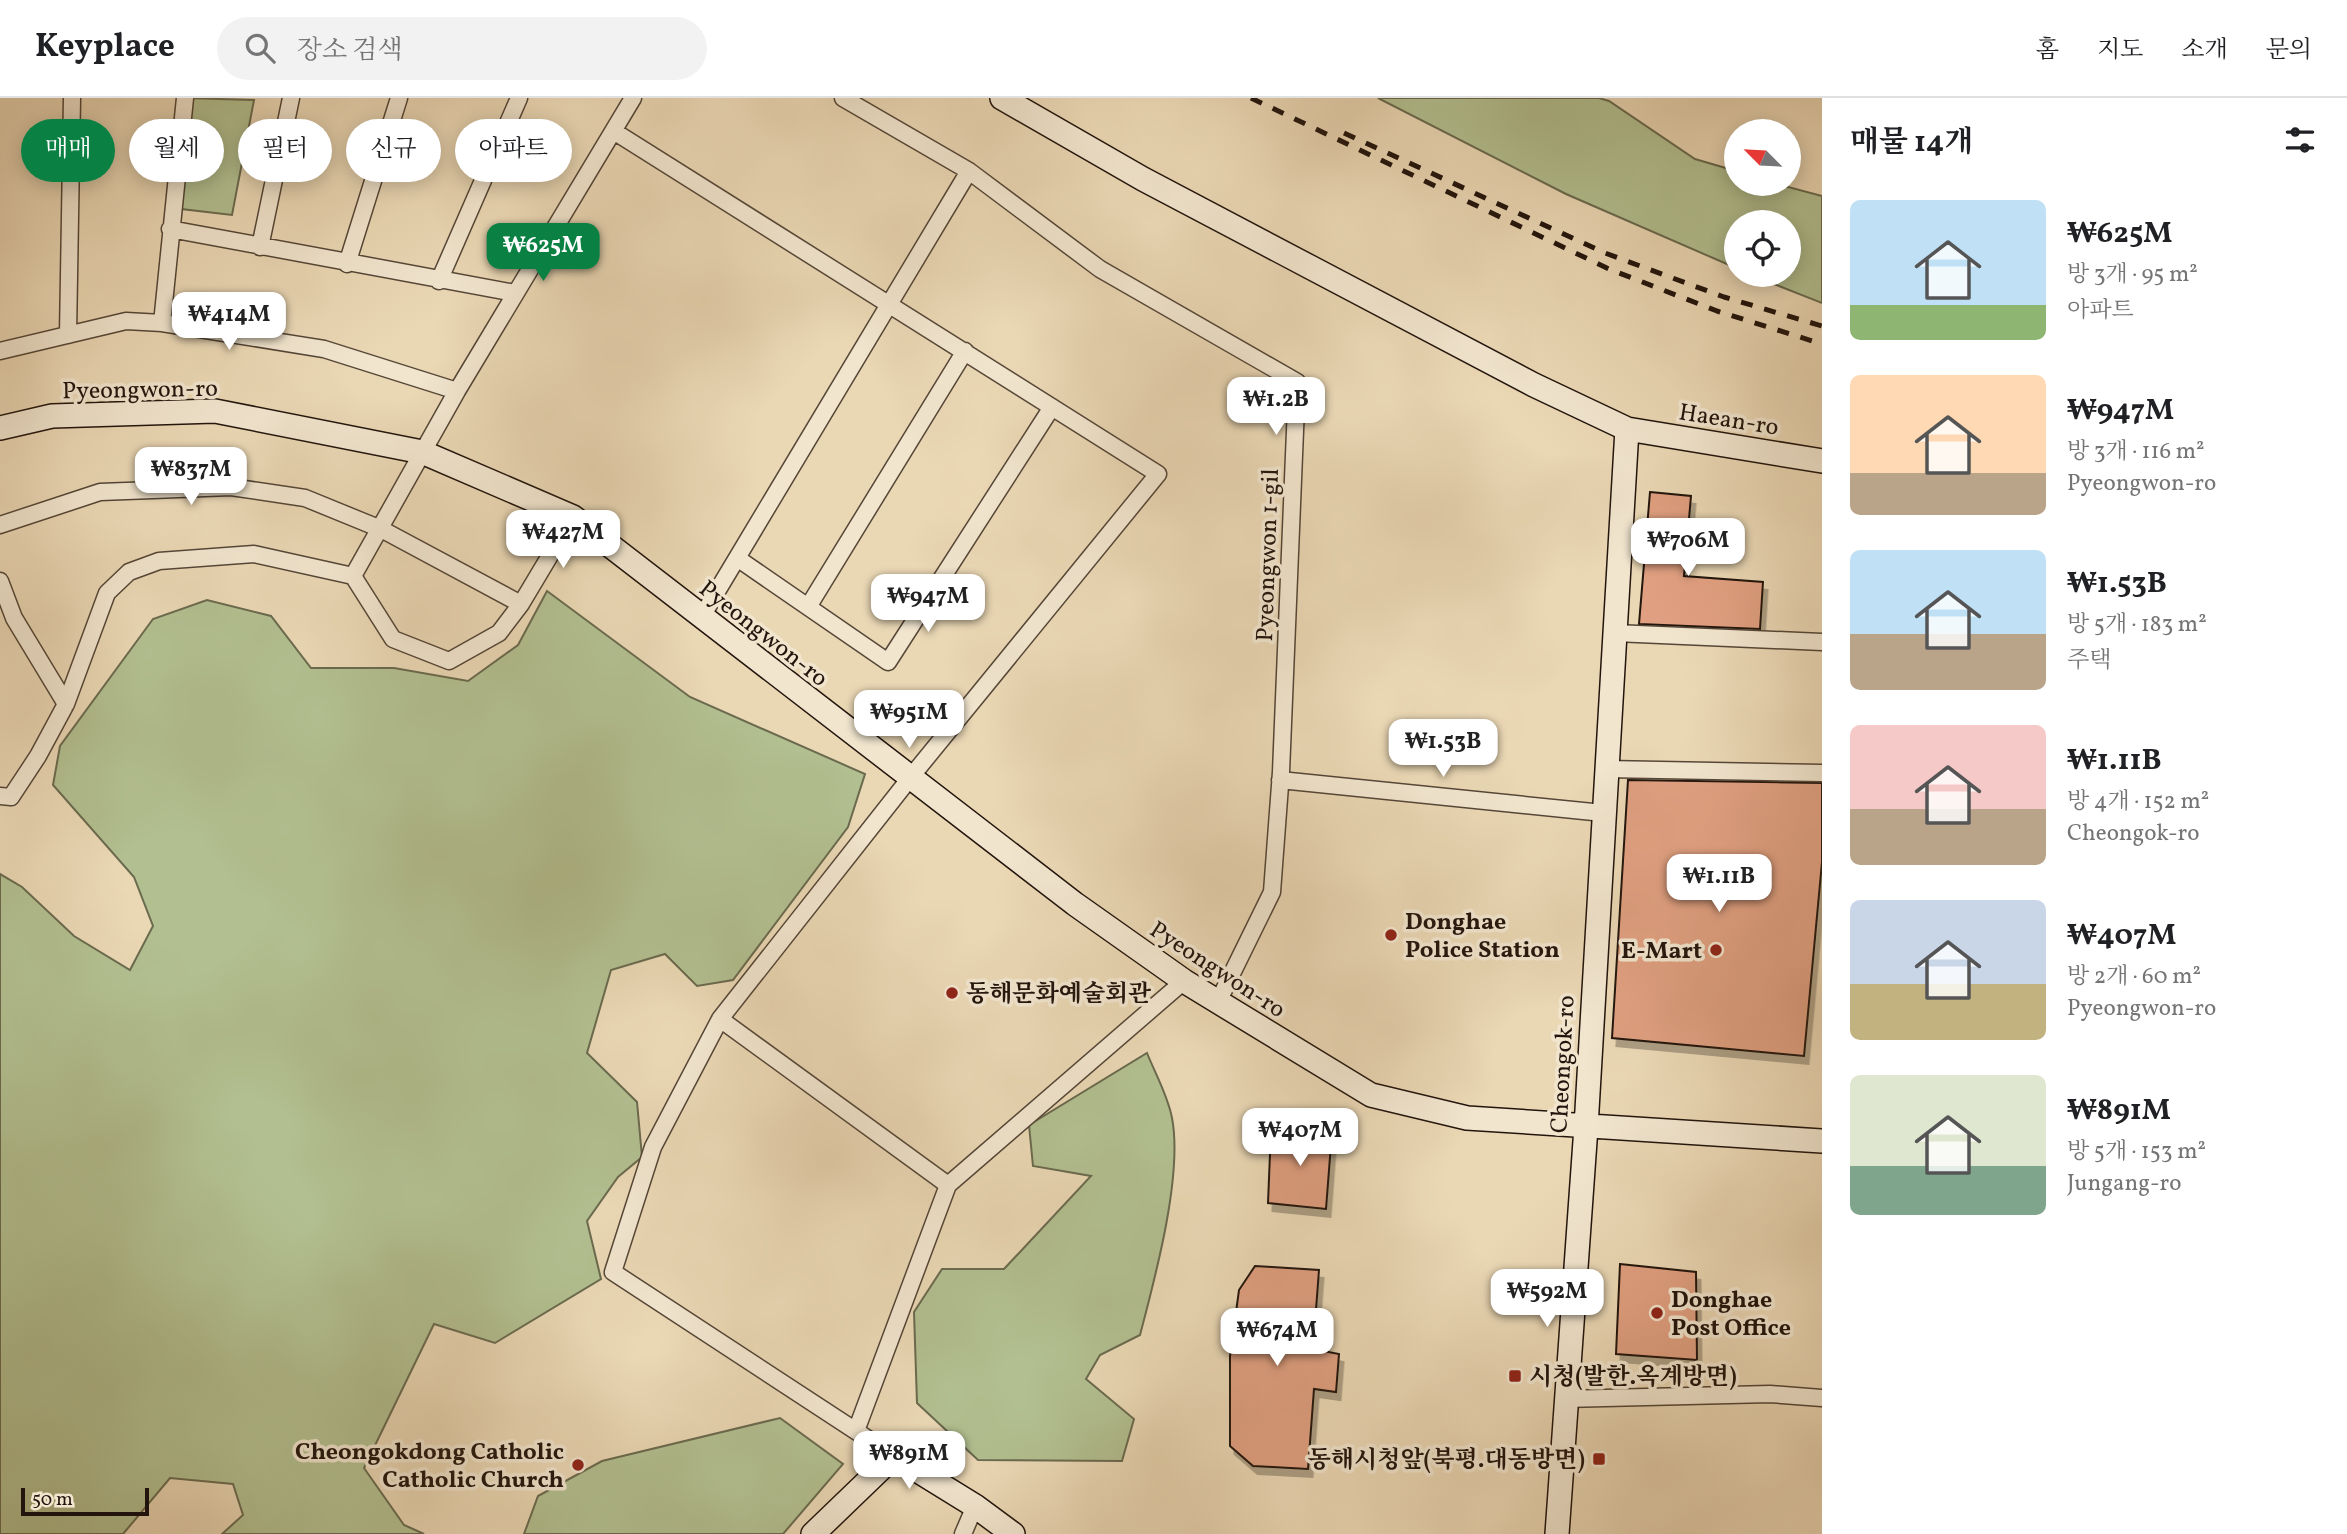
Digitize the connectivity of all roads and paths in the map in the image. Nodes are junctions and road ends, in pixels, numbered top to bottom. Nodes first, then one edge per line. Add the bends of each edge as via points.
1 (72, 98) edge
2 (185, 98) edge
3 (291, 98) edge
4 (399, 98) edge
5 (519, 98) edge
6 (633, 98) edge
7 (843, 98) edge
8 (1002, 98) edge
9 (615, 132) junction
10 (970, 171) junction
11 (170, 229) junction
12 (260, 247) junction
13 (347, 264) junction
14 (439, 281) junction
15 (515, 293) junction
16 (890, 304) junction
17 (162, 323) junction
18 (68, 335) junction
19 (0, 351) edge
20 (965, 351) junction
21 (457, 391) junction
22 (1052, 407) junction
23 (0, 428) edge
24 (1627, 429) junction
25 (422, 452) junction
26 (1822, 461) edge
27 (573, 517) junction
28 (0, 525) edge
29 (381, 529) junction
30 (737, 558) junction
31 (354, 576) junction
32 (0, 581) edge
33 (521, 604) junction
34 (808, 607) junction
35 (14, 618) junction
36 (701, 618) junction
37 (0, 628) edge
38 (1615, 633) junction
39 (1822, 642) edge
40 (66, 704) junction
41 (1606, 769) junction
42 (1822, 773) edge
43 (910, 778) junction
44 (1280, 780) junction
45 (0, 796) edge
46 (1604, 813) junction
47 (1185, 981) junction
48 (1218, 1002) junction
49 (720, 1019) junction
50 (1586, 1126) junction
51 (1822, 1141) edge
52 (948, 1185) junction
53 (1822, 1398) edge
54 (1564, 1399) junction
55 (856, 1431) junction
56 (894, 1456) junction
57 (975, 1506) junction
58 (813, 1534) edge
59 (963, 1534) edge
60 (1013, 1534) edge
61 (1557, 1534) edge

1 - 18 street
2 - 11 street
3 - 12 street
4 - 13 street
5 - 14 street
6 - 9 street
7 - 10 street, Pyeongwon 1-gil
8 - 24 street, Haean-ro via 1310,268
9 - 15 street
9 - 16 street
10 - 16 street
10 - 44 street, Pyeongwon 1-gil via 1100,269 1297,382
11 - 12 street
11 - 17 street
12 - 13 street
13 - 14 street
14 - 15 street
15 - 21 street
16 - 20 street
16 - 30 street
17 - 18 street via 126,321
17 - 21 street via 324,349
18 - 19 street
20 - 22 street
20 - 34 street
21 - 25 street
22 - 34 street via 888,662
22 - 43 street via 1158,474
23 - 25 street, Pyeongwon-ro via 52,416 215,411
24 - 26 street, Haean-ro
24 - 38 street, Cheongok-ro
25 - 27 street, Pyeongwon-ro
25 - 29 street
27 - 33 street
27 - 36 street, Pyeongwon-ro
28 - 29 street via 100,492 231,487 305,498
29 - 31 street
29 - 33 street
30 - 34 street
30 - 36 street
31 - 33 street via 393,639 449,661 499,633
31 - 40 street via 254,554 159,561 129,572 107,593
32 - 35 street
35 - 37 street
35 - 40 street
36 - 43 street, Pyeongwon-ro
38 - 39 street
38 - 41 street, Cheongok-ro
40 - 45 street via 11,797
41 - 42 street
41 - 46 street, Cheongok-ro
43 - 47 street, Pyeongwon-ro
43 - 49 street
44 - 46 street
44 - 48 street, Pyeongwon 1-gil via 1272,892
46 - 50 street, Cheongok-ro
47 - 48 street, Pyeongwon-ro
47 - 52 street
48 - 50 street, Pyeongwon-ro via 1371,1095 1467,1118
49 - 52 street
49 - 55 street via 653,1147 613,1272
50 - 51 street, Pyeongwon-ro
50 - 54 street, Cheongok-ro
52 - 55 street
53 - 54 street via 1770,1394
54 - 61 street, Cheongok-ro
55 - 56 street
56 - 57 street
56 - 58 street
57 - 59 street
57 - 60 street

